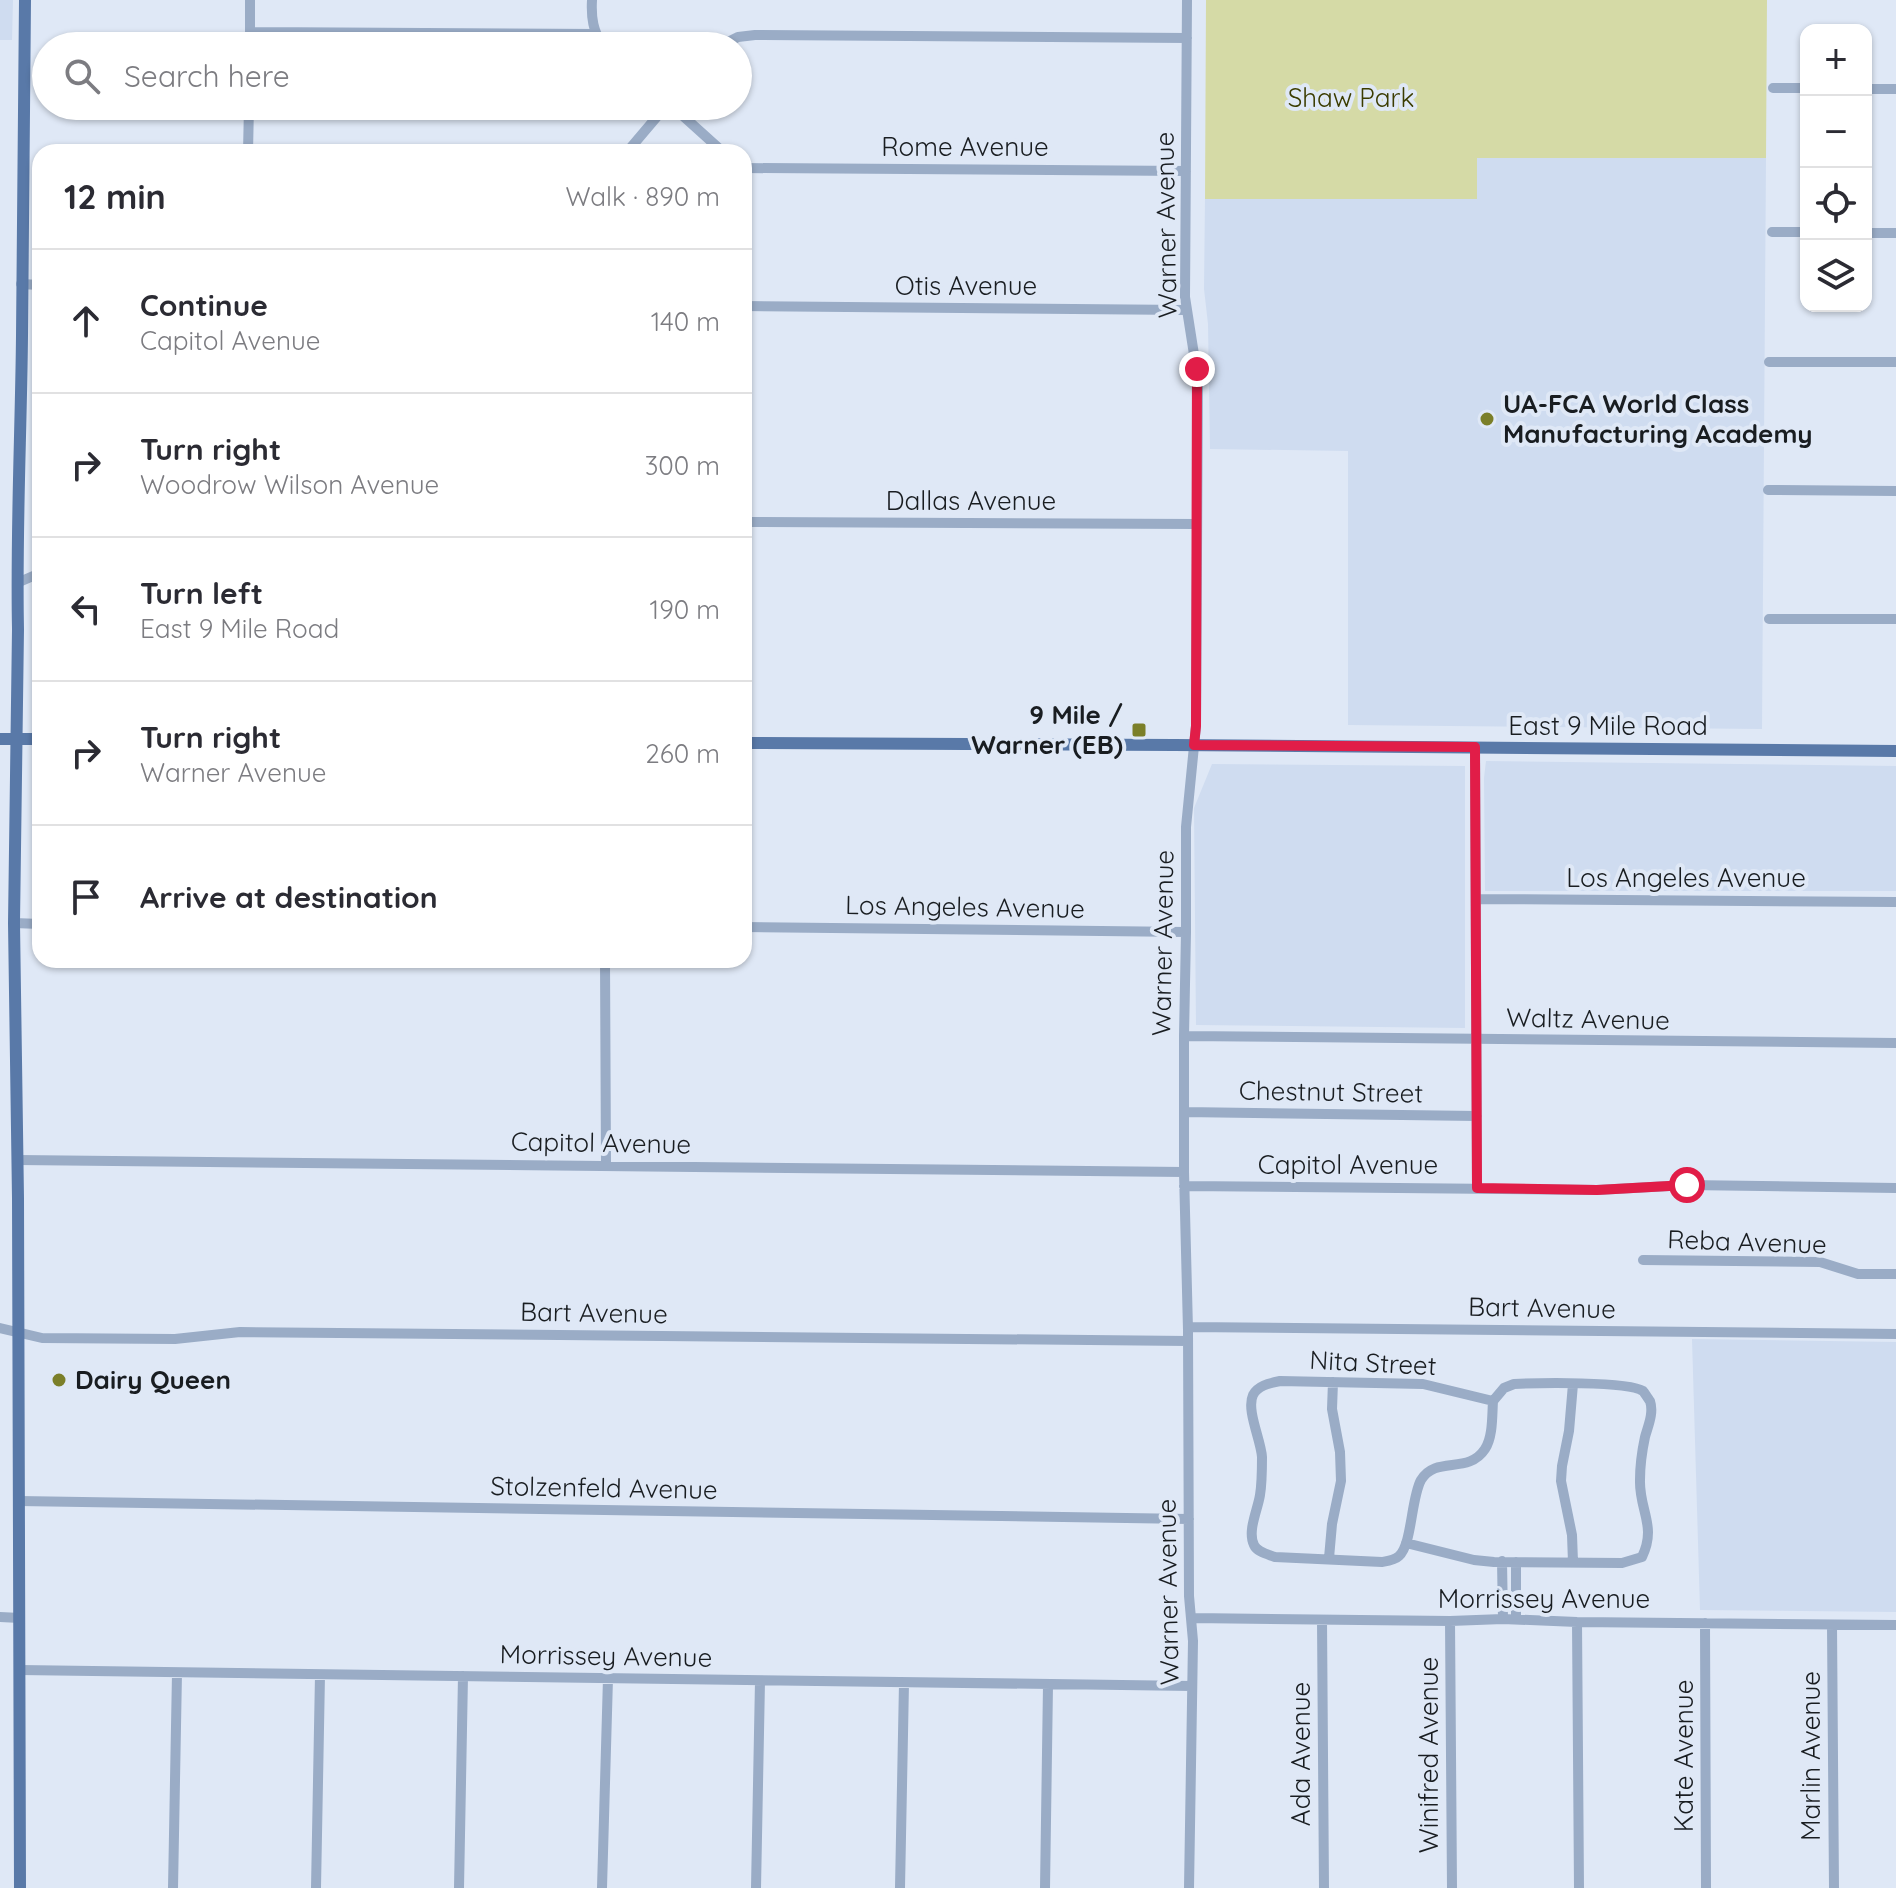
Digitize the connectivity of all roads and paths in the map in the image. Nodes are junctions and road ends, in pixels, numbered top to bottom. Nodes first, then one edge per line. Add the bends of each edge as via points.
1 (25, 0) edge
2 (250, 0) edge
3 (592, 0) edge
4 (1187, 0) edge
5 (250, 32) edge
6 (596, 32) edge
7 (752, 35) edge
8 (1187, 38) junction
9 (1773, 88) dead end
10 (1800, 88) edge
11 (1872, 89) edge
12 (1896, 89) edge
13 (249, 120) edge
14 (656, 120) edge
15 (685, 120) edge
16 (248, 144) edge
17 (634, 144) edge
18 (714, 144) edge
19 (752, 168) edge
20 (1186, 171) junction
21 (1772, 232) dead end
22 (1800, 232) edge
23 (1872, 233) edge
24 (1896, 233) edge
25 (21, 284) junction
26 (32, 285) edge
27 (752, 306) edge
28 (1187, 310) junction
29 (1769, 362) dead end
30 (1896, 362) edge
31 (1768, 490) dead end
32 (1896, 491) edge
33 (752, 522) edge
34 (1197, 524) junction
35 (32, 576) edge
36 (17, 583) junction
37 (1769, 619) dead end
38 (1896, 619) edge
39 (0, 739) edge
40 (15, 739) junction
41 (32, 739) edge
42 (752, 743) edge
43 (1194, 745) junction
44 (1475, 747) junction
45 (1896, 751) edge
46 (1476, 899) junction
47 (1896, 902) edge
48 (14, 923) junction
49 (32, 924) edge
50 (752, 927) edge
51 (1186, 932) junction
52 (605, 968) edge
53 (1184, 1036) junction
54 (1476, 1040) junction
55 (1896, 1043) edge
56 (1184, 1112) junction
57 (1477, 1116) junction
58 (18, 1160) junction
59 (606, 1165) junction
60 (1184, 1172) junction
61 (1184, 1186) junction
62 (1477, 1188) junction
63 (1896, 1188) edge
64 (1643, 1260) dead end
65 (1896, 1274) edge
66 (1188, 1327) junction
67 (0, 1328) edge
68 (18, 1332) junction
69 (1896, 1334) edge
70 (1188, 1341) junction
71 (1333, 1382) junction
72 (1573, 1384) junction
73 (1493, 1401) junction
74 (19, 1501) junction
75 (1189, 1519) junction
76 (1406, 1543) junction
77 (1329, 1558) junction
78 (1502, 1561) junction
79 (1516, 1562) junction
80 (1573, 1562) junction
81 (0, 1617) edge
82 (20, 1618) junction
83 (1192, 1618) junction
84 (1503, 1619) junction
85 (1516, 1619) junction
86 (1322, 1620) junction
87 (1450, 1621) junction
88 (1577, 1622) junction
89 (1705, 1623) junction
90 (1832, 1625) junction
91 (1896, 1625) edge
92 (20, 1670) junction
93 (177, 1673) junction
94 (320, 1675) junction
95 (463, 1676) junction
96 (608, 1678) junction
97 (760, 1681) junction
98 (904, 1683) junction
99 (1048, 1685) junction
100 (1192, 1686) junction
101 (20, 1888) edge
102 (173, 1888) edge
103 (316, 1888) edge
104 (459, 1888) edge
105 (602, 1888) edge
106 (756, 1888) edge
107 (900, 1888) edge
108 (1045, 1888) edge
109 (1189, 1888) edge
110 (1324, 1888) edge
111 (1452, 1888) edge
112 (1579, 1888) edge
113 (1706, 1888) edge
114 (1834, 1888) edge

1 - 25 main road
2 - 5 street
3 - 6 street
4 - 8 street, Warner Avenue
7 - 8 street
8 - 20 street, Warner Avenue
9 - 10 street
11 - 12 street
13 - 16 street
14 - 17 street
15 - 18 street
19 - 20 street, Rome Avenue
20 - 28 street, Warner Avenue
21 - 22 street
23 - 24 street
25 - 26 street
25 - 36 main road
27 - 28 street, Otis Avenue
28 - 34 street, Warner Avenue via 1198,380
29 - 30 street
31 - 32 street
33 - 34 street, Dallas Avenue
34 - 43 street, Warner Avenue
35 - 36 street
36 - 40 main road
37 - 38 street
39 - 40 main road
40 - 41 main road
40 - 48 main road
42 - 43 main road, East 9 Mile Road
43 - 44 main road, East 9 Mile Road
43 - 51 street, Warner Avenue via 1186,815
44 - 45 main road, East 9 Mile Road
44 - 46 street
46 - 47 street, Los Angeles Avenue
46 - 54 street
48 - 49 street
48 - 58 main road
50 - 51 street, Los Angeles Avenue
51 - 53 street, Warner Avenue
52 - 59 street
53 - 54 street, Waltz Avenue
53 - 56 street, Warner Avenue
54 - 55 street, Waltz Avenue
54 - 57 street
56 - 57 street, Chestnut Street
56 - 60 street, Warner Avenue
57 - 62 street
58 - 59 street, Capitol Avenue
58 - 68 main road
59 - 60 street, Capitol Avenue
60 - 61 street, Warner Avenue
61 - 62 street, Capitol Avenue
61 - 66 street, Warner Avenue
62 - 63 street, Capitol Avenue
64 - 65 street, Reba Avenue via 1820,1262 1858,1274
66 - 69 street, Bart Avenue
66 - 70 street, Warner Avenue
67 - 68 street, Bart Avenue
68 - 70 street, Bart Avenue via 42,1338 149,1340 256,1332
68 - 74 main road
70 - 75 street, Warner Avenue
71 - 73 street, Nita Street via 1423,1384
71 - 77 street via 1342,1466
71 - 77 street, Nita Street via 1280,1381 1261,1387 1253,1395 1252,1415 1262,1455 1254,1547 1275,1557
72 - 73 street via 1514,1384
72 - 80 street via 1561,1481
72 - 80 street via 1643,1391 1651,1412 1640,1474 1649,1530 1642,1557 1622,1563
73 - 76 street via 1485,1450 1466,1463 1438,1466 1425,1474 1415,1495
74 - 75 street, Stolzenfeld Avenue
74 - 82 main road
75 - 83 street, Warner Avenue
76 - 77 street via 1398,1557 1382,1562
76 - 78 street via 1474,1560
78 - 79 street
78 - 84 street
79 - 80 street
79 - 85 street
81 - 82 street
82 - 92 main road
83 - 86 street, Morrissey Avenue
83 - 100 street, Warner Avenue
84 - 85 street, Morrissey Avenue
84 - 87 street, Morrissey Avenue
85 - 88 street, Morrissey Avenue
86 - 87 street, Morrissey Avenue
86 - 110 street, Ada Avenue
87 - 111 street, Winifred Avenue
88 - 89 street, Morrissey Avenue
88 - 112 street
89 - 90 street, Morrissey Avenue
89 - 113 street, Kate Avenue
90 - 91 street, Morrissey Avenue
90 - 114 street, Marlin Avenue
92 - 93 street, Morrissey Avenue
92 - 101 main road
93 - 94 street, Morrissey Avenue
93 - 102 street
94 - 95 street, Morrissey Avenue
94 - 103 street
95 - 96 street, Morrissey Avenue
95 - 104 street
96 - 97 street, Morrissey Avenue
96 - 105 street
97 - 98 street, Morrissey Avenue
97 - 106 street
98 - 99 street, Morrissey Avenue
98 - 107 street
99 - 100 street, Morrissey Avenue
99 - 108 street
100 - 109 street, Warner Avenue

